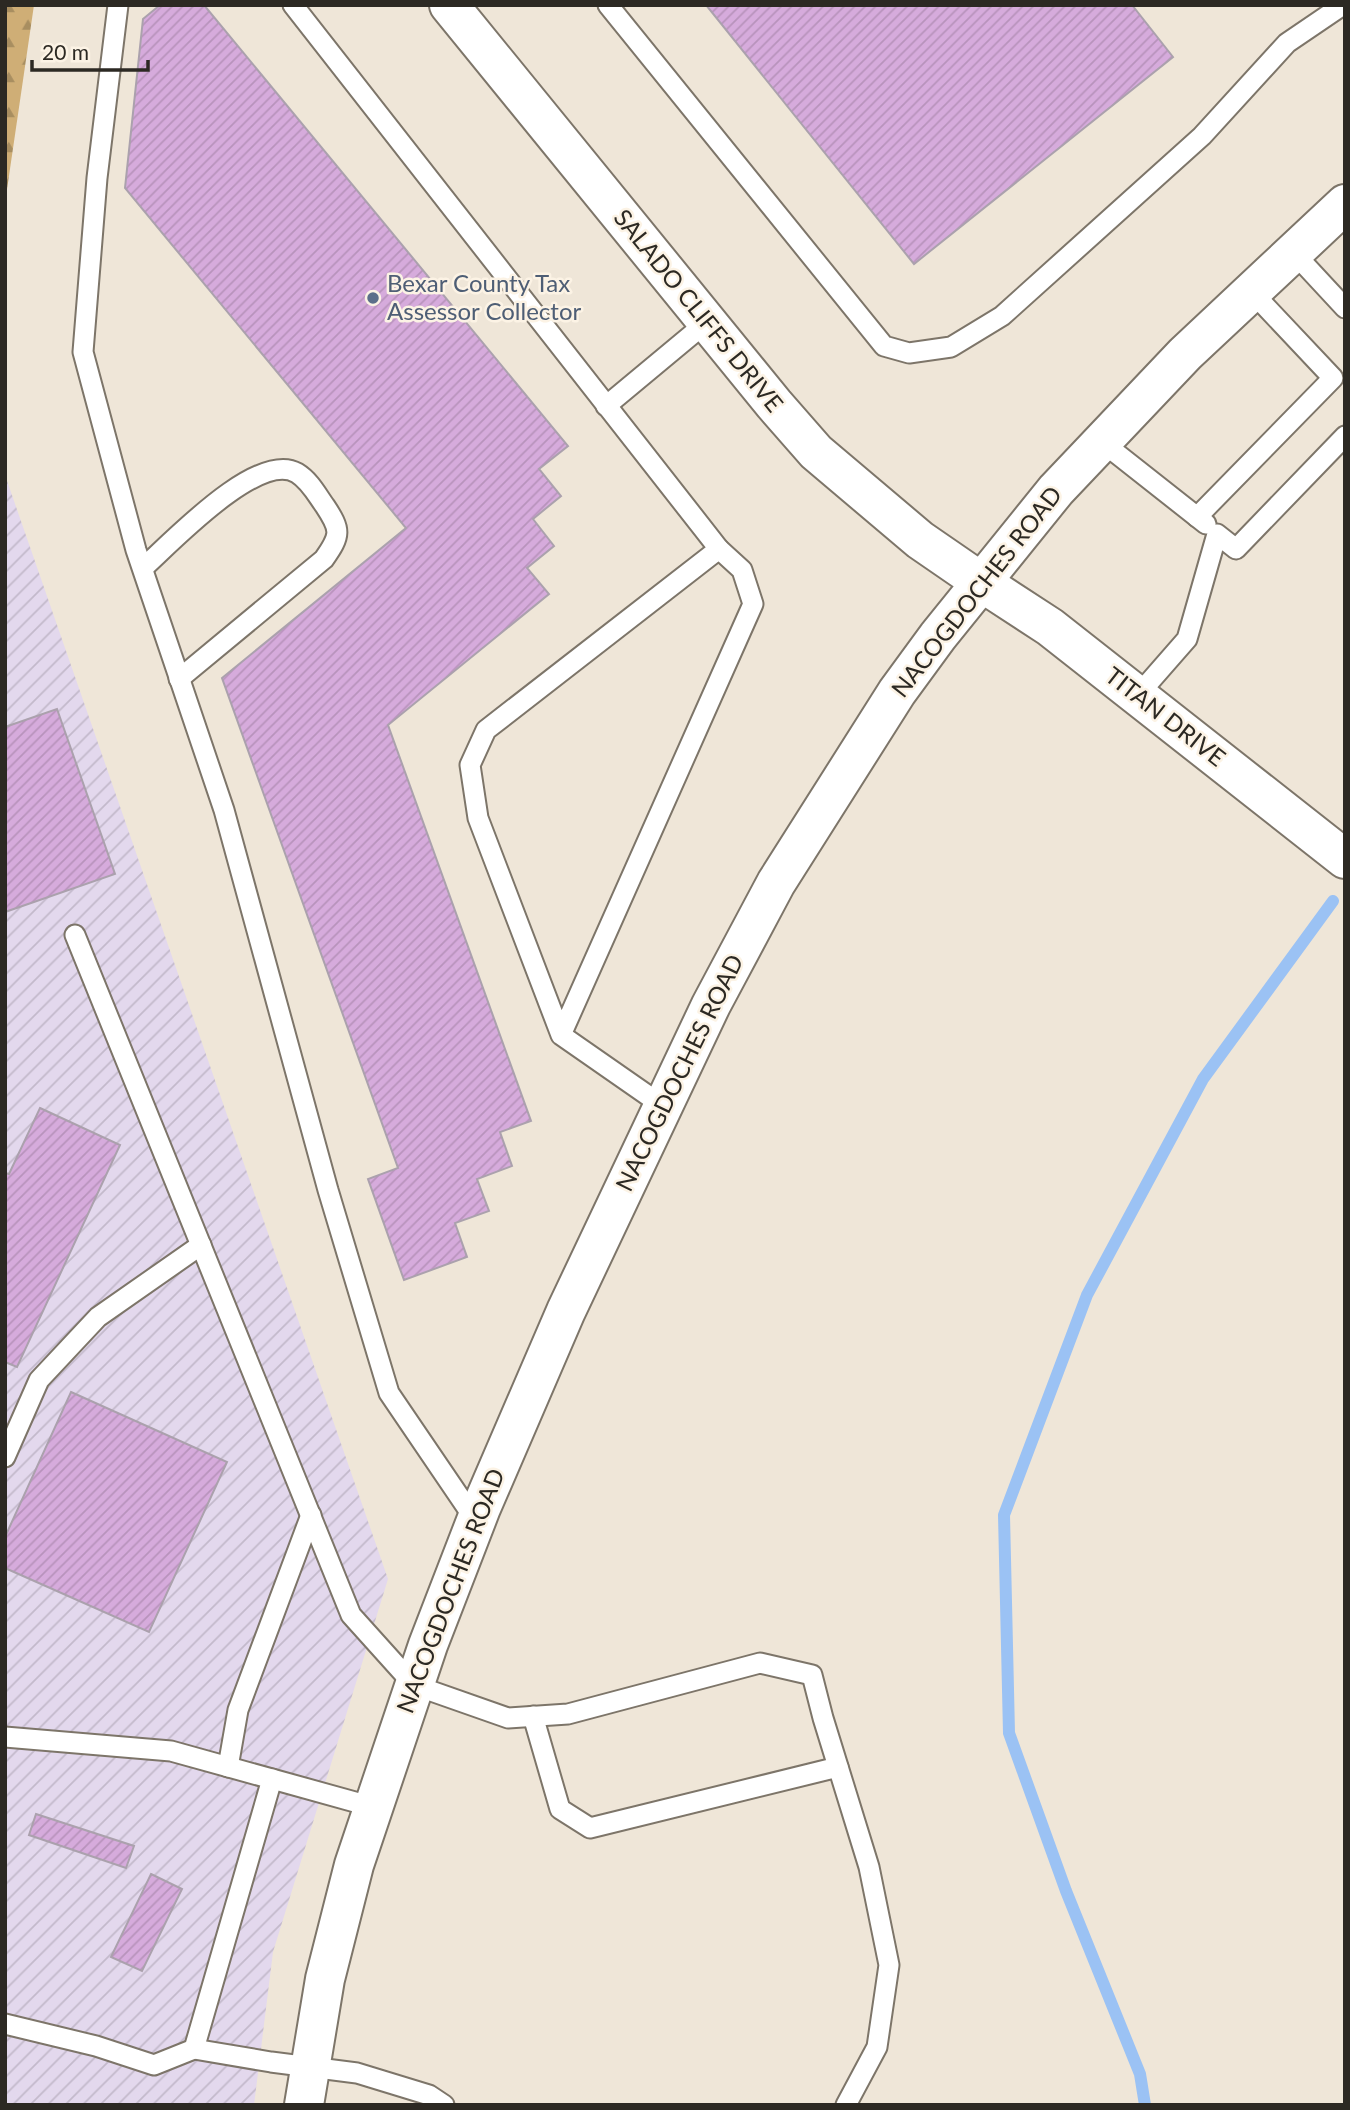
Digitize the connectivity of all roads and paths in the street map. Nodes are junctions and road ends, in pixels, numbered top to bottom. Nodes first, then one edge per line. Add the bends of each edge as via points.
1 (118, 5) edge
2 (293, 5) edge
3 (449, 5) edge
4 (608, 5) edge
5 (1343, 5) edge
6 (1345, 204) edge
7 (1293, 252) junction
8 (1251, 291) junction
9 (1345, 308) edge
10 (707, 322) junction
11 (1341, 379) edge
12 (606, 406) junction
13 (1345, 436) edge
14 (1102, 442) junction
15 (1197, 517) junction
16 (1217, 534) junction
17 (719, 549) junction
18 (143, 568) junction
19 (981, 582) junction
20 (179, 679) junction
21 (1138, 695) junction
22 (1345, 859) edge
23 (75, 935) dead end
24 (561, 1035) junction
25 (663, 1106) junction
26 (201, 1245) junction
27 (5, 1457) edge
28 (311, 1515) junction
29 (476, 1521) junction
30 (414, 1685) junction
31 (533, 1717) junction
32 (5, 1737) edge
33 (228, 1767) junction
34 (838, 1767) junction
35 (272, 1779) junction
36 (373, 1808) junction
37 (5, 2024) edge
38 (194, 2049) junction
39 (311, 2068) junction
40 (304, 2105) edge
41 (444, 2105) edge
42 (846, 2105) edge

1 - 18 lane via 97,178 83,352
2 - 12 lane
3 - 10 main road, SALADO CLIFFS DRIVE
4 - 5 lane via 884,346 909,353 951,347 1002,316 1202,136 1287,43
6 - 7 main road, NACOGDOCHES ROAD
7 - 8 main road, NACOGDOCHES ROAD
7 - 9 lane
8 - 11 lane
8 - 14 main road, NACOGDOCHES ROAD
10 - 12 lane
10 - 19 main road, SALADO CLIFFS DRIVE via 817,452 920,540
11 - 15 lane
12 - 17 lane
13 - 16 lane via 1236,550
14 - 15 lane
14 - 19 main road, NACOGDOCHES ROAD
15 - 16 lane
16 - 21 lane via 1187,639
17 - 24 lane via 742,570 753,604
17 - 24 lane via 486,730 470,765 478,818
18 - 20 lane
18 - 20 lane via 223,496 253,477 278,469 296,472 309,483 336,522 336,541 324,559
19 - 21 main road, TITAN DRIVE via 1050,626
19 - 25 main road, NACOGDOCHES ROAD via 897,692 776,883
20 - 29 lane via 224,810 389,1393
21 - 22 main road, TITAN DRIVE
23 - 26 lane
24 - 25 lane
25 - 29 main road, NACOGDOCHES ROAD via 566,1311
26 - 27 lane via 98,1317 39,1380
26 - 28 lane
28 - 30 lane via 351,1615
28 - 33 lane via 238,1710
29 - 30 main road, NACOGDOCHES ROAD
30 - 31 lane via 508,1718
30 - 36 main road, NACOGDOCHES ROAD
31 - 34 lane via 568,1714 760,1663 812,1675
31 - 34 lane via 560,1809 590,1828
32 - 33 lane via 171,1751
33 - 35 lane
34 - 42 lane via 869,1867 889,1965 877,2048
35 - 36 lane
35 - 38 lane
36 - 39 main road, NACOGDOCHES ROAD via 325,1979
37 - 38 lane via 154,2065
38 - 39 lane
39 - 40 main road, NACOGDOCHES ROAD
39 - 41 lane via 357,2073 429,2095

